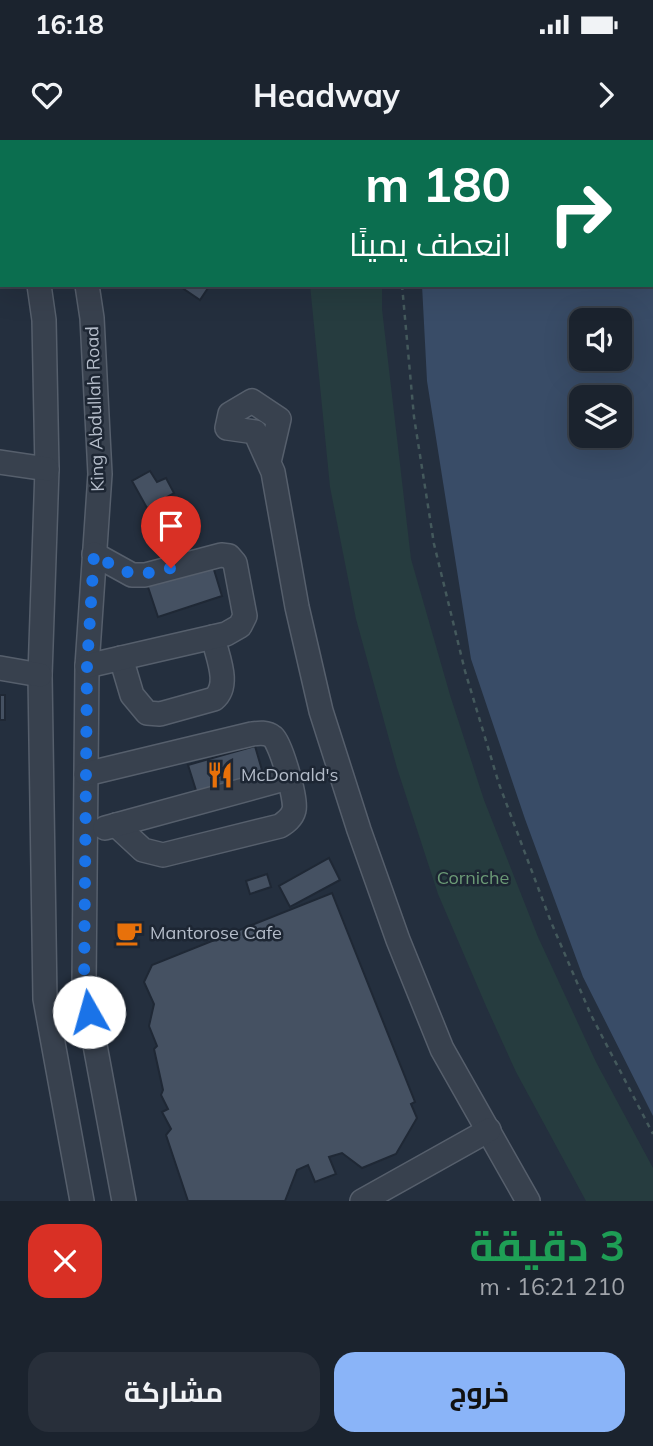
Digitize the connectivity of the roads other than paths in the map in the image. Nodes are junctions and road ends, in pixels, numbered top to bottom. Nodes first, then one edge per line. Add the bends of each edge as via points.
1 (40, 287) edge
2 (87, 287) edge
3 (0, 462) edge
4 (269, 462) dead end
5 (47, 470) junction
6 (94, 554) junction
7 (213, 637) junction
8 (121, 658) junction
9 (87, 666) junction
10 (0, 668) edge
11 (40, 675) junction
12 (86, 774) junction
13 (288, 778) junction
14 (116, 825) junction
15 (85, 833) junction
16 (489, 1130) junction
17 (116, 1163) junction
18 (74, 1164) junction
19 (73, 1201) edge
20 (82, 1201) edge
21 (124, 1201) edge
22 (132, 1201) edge
23 (362, 1201) edge
24 (528, 1201) edge

1 - 5 street
2 - 6 street, King Abdullah Road via 100,474
3 - 5 street
4 - 16 street via 321,712 359,830 442,1049
5 - 11 street
6 - 7 street via 132,575 229,556 235,563 245,616 240,626
6 - 9 street, King Abdullah Road
7 - 8 street
7 - 8 street via 223,685 220,693 214,699 160,714 147,713 139,706
8 - 9 street
9 - 12 street, King Abdullah Road
10 - 11 street
11 - 18 street via 46,999
12 - 13 street via 263,733 278,744
12 - 15 street, King Abdullah Road
13 - 14 street
13 - 14 street via 295,809 280,826 163,855 143,850
14 - 15 street
15 - 17 street, King Abdullah Road via 84,986
16 - 23 street
16 - 24 street
17 - 21 street, King Abdullah Road
17 - 22 street
18 - 19 street
18 - 20 street

